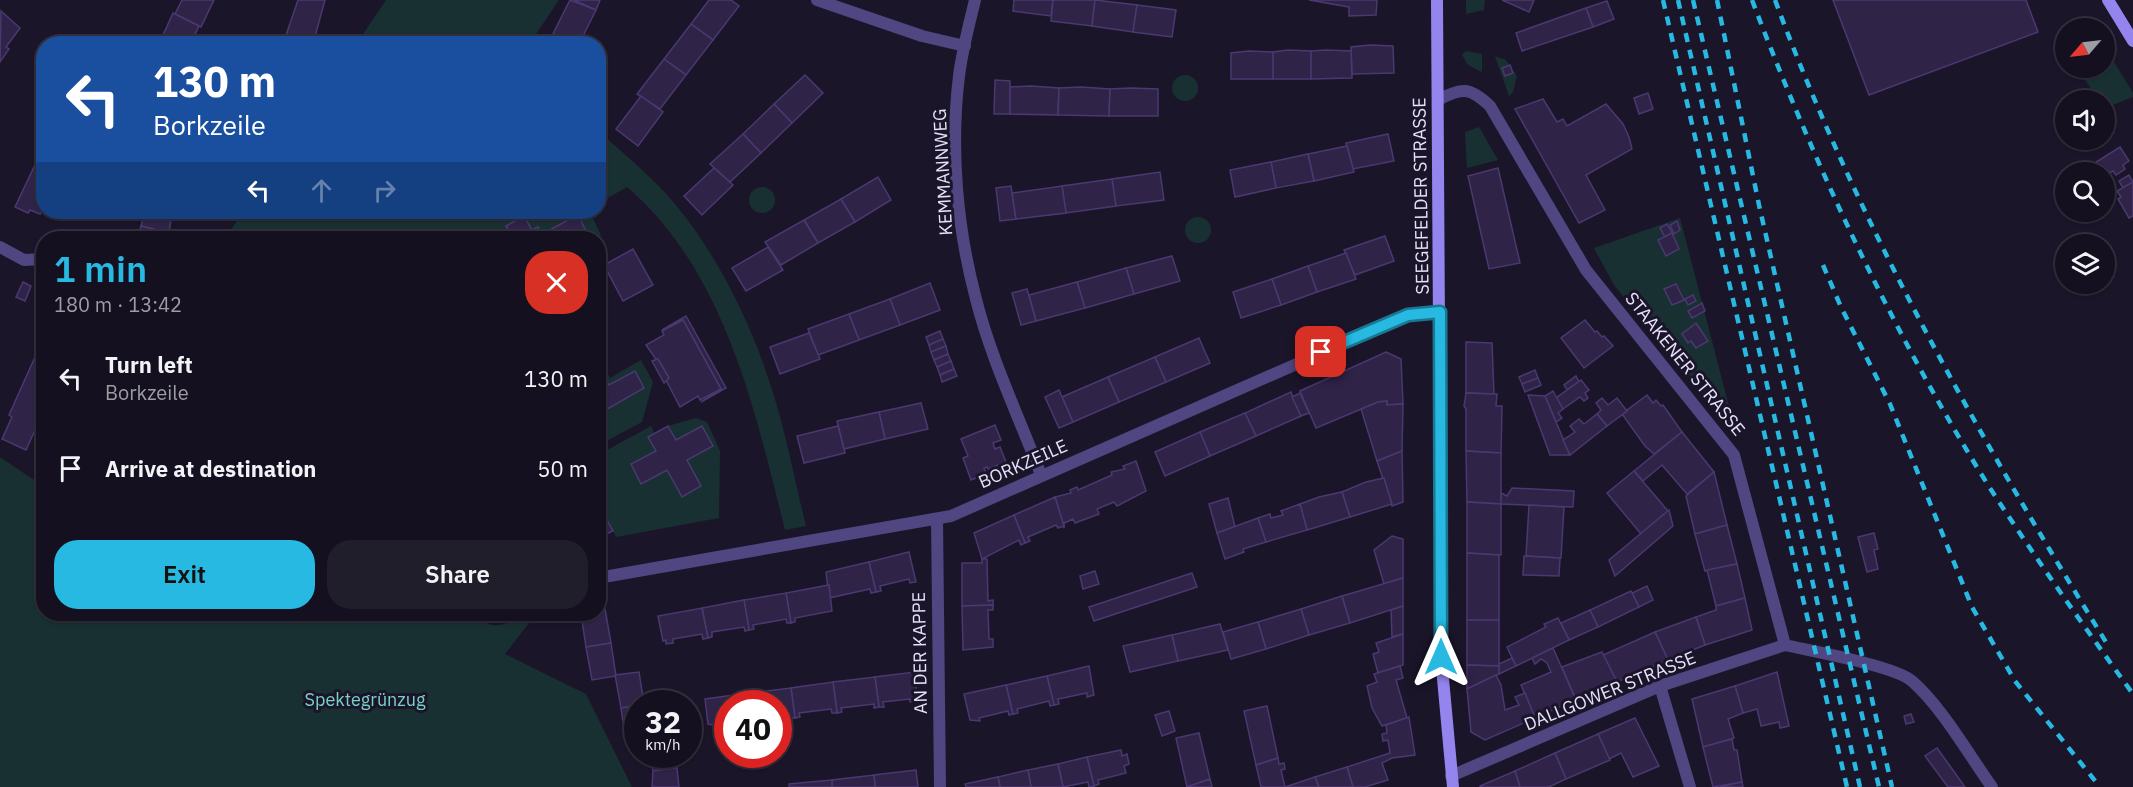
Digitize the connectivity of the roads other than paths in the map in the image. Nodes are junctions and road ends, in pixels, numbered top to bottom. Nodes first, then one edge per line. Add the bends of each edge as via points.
1 (817, 0) edge
2 (975, 0) edge
3 (1437, 0) edge
4 (2108, 0) edge
5 (2133, 41) edge
6 (965, 46) junction
7 (1438, 100) junction
8 (0, 247) edge
9 (36, 259) edge
10 (1440, 312) junction
11 (1041, 475) junction
12 (937, 519) junction
13 (606, 577) edge
14 (1785, 645) junction
15 (1660, 686) junction
16 (1452, 782) edge
17 (940, 787) edge
18 (1690, 787) edge
19 (1992, 787) edge

1 - 6 street via 922,36
2 - 6 street, KEMMANNWEG
3 - 7 street, SEEGEFELDER STRASSE
4 - 5 street
6 - 11 street, KEMMANNWEG via 957,111 962,230 975,299 988,340
7 - 10 street, SEEGEFELDER STRASSE
7 - 14 street, STAAKENER STRASSE via 1456,90 1469,91 1490,106 1586,270 1734,454
8 - 9 street via 24,260
10 - 11 street, BORKZEILE via 1408,315
10 - 16 street, SEEGEFELDER STRASSE via 1441,657
11 - 12 street, BORKZEILE
12 - 13 street, BORKZEILE
12 - 17 street, AN DER KAPPE
14 - 15 street, DALLGOWER STRASSE
14 - 19 street via 1877,666 1911,679
15 - 16 street, DALLGOWER STRASSE
15 - 18 street

